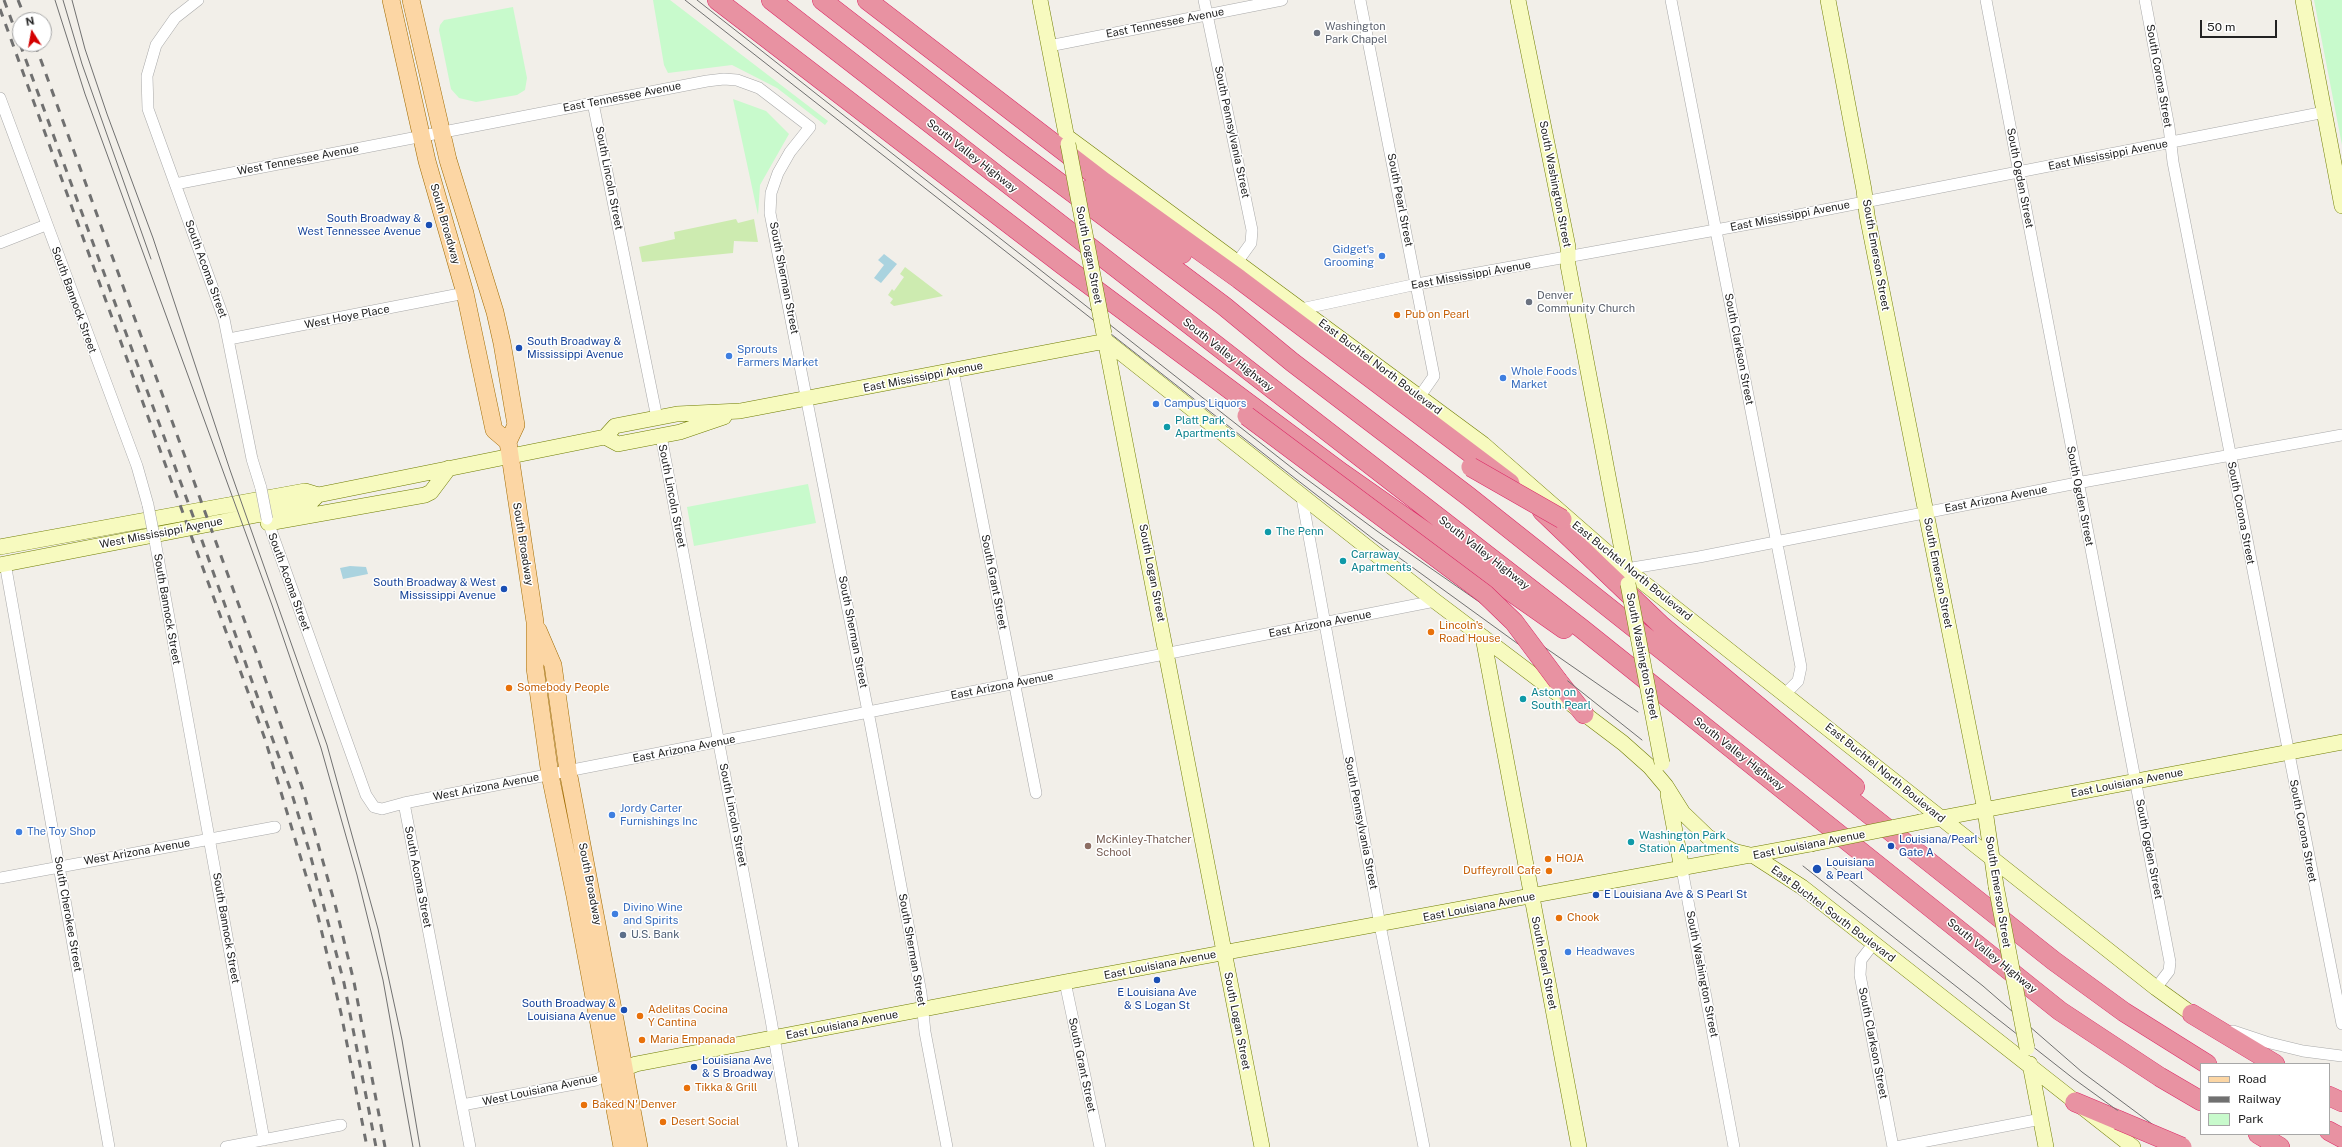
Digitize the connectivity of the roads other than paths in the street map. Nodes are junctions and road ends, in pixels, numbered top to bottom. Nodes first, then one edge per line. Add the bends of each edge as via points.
1 (198, 0) edge
2 (391, 0) edge
3 (411, 0) edge
4 (718, 0) edge
5 (726, 0) edge
6 (771, 0) edge
7 (822, 0) edge
8 (867, 0) edge
9 (1040, 0) edge
10 (1204, 0) edge
11 (1282, 0) edge
12 (1360, 0) edge
13 (1518, 0) edge
14 (1671, 0) edge
15 (1828, 0) edge
16 (1986, 0) edge
17 (2145, 0) edge
18 (2303, 0) edge
19 (1207, 15) junction
20 (1049, 46) junction
21 (787, 54) junction
22 (0, 98) edge
23 (594, 103) junction
24 (2325, 112) junction
25 (810, 127) joint
26 (442, 132) junction
27 (421, 136) junction
28 (1067, 140) junction
29 (2170, 143) junction
30 (1013, 148) junction
31 (2018, 172) junction
32 (175, 184) junction
33 (1865, 201) junction
34 (2342, 206) edge
35 (46, 225) junction
36 (1716, 230) junction
37 (0, 243) edge
38 (1568, 258) junction
39 (1238, 261) junction
40 (1064, 266) junction
41 (1417, 284) junction
42 (464, 293) junction
43 (1301, 309) junction
44 (1105, 338) junction
45 (229, 339) junction
46 (953, 371) junction
47 (1420, 396) junction
48 (808, 399) junction
49 (740, 411) junction
50 (657, 418) junction
51 (2342, 435) edge
52 (661, 436) junction
53 (611, 440) junction
54 (509, 449) junction
55 (2230, 456) junction
56 (449, 468) junction
57 (2077, 483) junction
58 (318, 495) junction
59 (1302, 498) junction
60 (1926, 512) junction
61 (267, 521) junction
62 (101, 529) junction
63 (1581, 532) junction
64 (1776, 542) junction
65 (0, 547) edge
66 (3, 564) edge
67 (1626, 569) junction
68 (1435, 601) junction
69 (535, 622) junction
70 (1324, 623) junction
71 (1483, 637) junction
72 (1168, 654) junction
73 (1014, 684) junction
74 (1786, 693) junction
75 (868, 713) junction
76 (1584, 714) junction
77 (1706, 728) junction
78 (719, 742) junction
79 (2342, 742) edge
80 (2287, 752) junction
81 (568, 771) junction
82 (550, 774) junction
83 (2136, 782) junction
84 (1666, 786) junction
85 (1036, 793) dead end
86 (404, 803) junction
87 (1985, 810) junction
88 (1941, 818) junction
89 (275, 827) dead end
90 (210, 839) junction
91 (1754, 856) junction
92 (1993, 859) junction
93 (59, 866) junction
94 (1682, 869) junction
95 (1945, 874) junction
96 (0, 878) edge
97 (1531, 897) junction
98 (1380, 925) junction
99 (1874, 944) junction
100 (1224, 953) junction
101 (1065, 982) junction
102 (2156, 988) junction
103 (922, 1010) junction
104 (2192, 1014) junction
105 (2342, 1024) edge
106 (774, 1038) junction
107 (2342, 1056) edge
108 (2206, 1063) edge
109 (2273, 1063) edge
110 (2031, 1067) junction
111 (617, 1071) junction
112 (2330, 1096) edge
113 (2200, 1100) edge
114 (2075, 1102) junction
115 (2342, 1102) edge
116 (462, 1105) junction
117 (2041, 1119) junction
118 (341, 1125) dead end
119 (2330, 1132) edge
120 (2260, 1135) edge
121 (2342, 1138) edge
122 (264, 1140) junction
123 (109, 1147) edge
124 (226, 1147) edge
125 (470, 1147) edge
126 (622, 1147) edge
127 (639, 1147) edge
128 (793, 1147) edge
129 (947, 1147) edge
130 (1100, 1147) edge
131 (1262, 1147) edge
132 (1424, 1147) edge
133 (1579, 1147) edge
134 (1734, 1147) edge
135 (1893, 1147) edge
136 (1896, 1147) edge
137 (2046, 1147) edge
138 (2133, 1147) edge
139 (2182, 1147) edge
140 (2280, 1147) edge

1 - 32 street, South Acoma Street via 175,18 164,31 150,60 147,76 148,109
2 - 27 main road, South Broadway
3 - 26 main road, South Broadway
4 - 21 highway
5 - 21 highway
6 - 77 highway, South Valley Highway via 1582,628
7 - 30 highway
8 - 95 highway via 1104,182 1495,471 1556,524 1662,626 1826,761
9 - 20 main road, South Logan Street
10 - 19 street, South Pennsylvania Street
11 - 19 street, East Tennessee Avenue
12 - 41 street, South Pearl Street
13 - 38 main road, South Washington Street via 1568,247
14 - 36 street, South Clarkson Street
15 - 33 main road, South Emerson Street
16 - 31 street, South Ogden Street
17 - 29 street, South Corona Street
18 - 24 main road
19 - 20 street, East Tennessee Avenue
19 - 39 street, South Pennsylvania Street via 1252,230 1251,243
20 - 28 main road, South Logan Street
21 - 40 highway
22 - 35 street, South Bannock Street
23 - 25 street, East Tennessee Avenue via 707,81 737,80 769,94
23 - 26 street, East Tennessee Avenue
23 - 50 street, South Lincoln Street
24 - 29 street, East Mississippi Avenue
24 - 34 main road
25 - 48 street, South Sherman Street via 780,168 770,203
26 - 27 street, East Tennessee Avenue
26 - 54 main road, South Broadway via 502,344 516,425
27 - 32 street, West Tennessee Avenue
27 - 42 main road, South Broadway
28 - 39 main road, East Buchtel North Boulevard
28 - 44 main road, South Logan Street, bridge
29 - 31 street, East Mississippi Avenue
29 - 55 street, South Corona Street
30 - 63 highway, bridge via 1046,156 1126,216 1234,290 1471,467
30 - 95 highway via 1224,306 1292,362 1487,510
31 - 33 street, East Mississippi Avenue
31 - 57 street, South Ogden Street
32 - 45 street, South Acoma Street
33 - 36 street, East Mississippi Avenue
33 - 60 main road, South Emerson Street
35 - 37 street
35 - 90 street, South Bannock Street, bridge via 137,466 148,505
36 - 38 street, East Mississippi Avenue
36 - 64 street, South Clarkson Street
38 - 41 street, East Mississippi Avenue
38 - 67 main road, South Washington Street
39 - 43 main road, East Buchtel North Boulevard
40 - 76 highway, bridge via 1247,416 1485,594 1514,622
40 - 77 highway via 1342,473
41 - 43 street, East Mississippi Avenue
41 - 47 street, South Pearl Street via 1434,376
42 - 45 street, West Hoye Place
42 - 54 main road, South Broadway via 494,430
43 - 47 main road, East Buchtel North Boulevard
44 - 46 main road, East Mississippi Avenue
44 - 59 main road, East Buchtel South Boulevard
44 - 72 main road, South Logan Street
45 - 61 street, South Acoma Street, bridge via 252,459
46 - 48 main road, East Mississippi Avenue
46 - 73 street, South Grant Street
47 - 63 main road, East Buchtel North Boulevard via 1483,444
48 - 49 main road, East Mississippi Avenue
48 - 75 street, South Sherman Street
49 - 50 main road, East Mississippi Avenue via 677,414
49 - 52 main road, East Mississippi Avenue
50 - 53 main road, East Mississippi Avenue via 614,426
51 - 55 street, East Arizona Avenue
52 - 53 main road, East Mississippi Avenue
52 - 78 street, South Lincoln Street
53 - 54 main road, East Mississippi Avenue
54 - 56 main road, West Mississippi Avenue
54 - 69 main road, South Broadway
55 - 57 street, East Arizona Avenue
55 - 80 street, South Corona Street
56 - 58 main road, West Mississippi Avenue
56 - 61 main road via 431,492 425,495
57 - 60 street, East Arizona Avenue
57 - 83 street, South Ogden Street
58 - 62 main road, West Mississippi Avenue via 305,491
58 - 66 main road, West Mississippi Avenue via 308,505
59 - 68 main road, East Buchtel South Boulevard
59 - 70 street, South Pennsylvania Street
60 - 64 street, East Arizona Avenue
60 - 87 main road, South Emerson Street
61 - 86 street, South Acoma Street via 366,795 378,809
62 - 65 main road, West Mississippi Avenue
62 - 66 main road via 76,539 17,554
63 - 67 main road, East Buchtel North Boulevard
64 - 67 street, East Arizona Avenue
64 - 74 street, South Clarkson Street via 1801,667 1798,681
66 - 93 street, South Cherokee Street
67 - 74 main road, East Buchtel North Boulevard
67 - 84 main road, South Washington Street, bridge
68 - 70 street, East Arizona Avenue
68 - 71 main road, East Buchtel South Boulevard
69 - 81 main road, South Broadway via 553,665
69 - 82 main road, South Broadway via 534,668
70 - 72 street, East Arizona Avenue
70 - 98 street, South Pennsylvania Street
71 - 76 main road, East Buchtel South Boulevard
71 - 97 main road, South Pearl Street
72 - 73 street, East Arizona Avenue
72 - 100 main road, South Logan Street
73 - 75 street, East Arizona Avenue
73 - 85 street, South Grant Street
74 - 88 main road, East Buchtel North Boulevard
75 - 78 street, East Arizona Avenue
75 - 103 street, South Sherman Street via 921,993
76 - 84 main road, East Buchtel South Boulevard via 1644,761
77 - 113 highway, South Valley Highway via 2060,1010 2160,1078
78 - 81 street, East Arizona Avenue
78 - 106 street, South Lincoln Street
79 - 80 main road, East Louisiana Avenue
80 - 83 main road, East Louisiana Avenue
80 - 105 street, South Corona Street
81 - 82 street, West Arizona Avenue
81 - 111 main road, South Broadway
82 - 86 street, West Arizona Avenue
82 - 111 main road, South Broadway
83 - 87 main road, East Louisiana Avenue
83 - 102 street, South Ogden Street via 2170,962 2168,971
84 - 91 main road, East Buchtel South Boulevard via 1683,813 1708,837 1734,851
84 - 94 main road, South Washington Street
86 - 116 street, South Acoma Street
87 - 88 main road, East Louisiana Avenue
87 - 92 main road, South Emerson Street
88 - 91 main road, East Louisiana Avenue, bridge
88 - 92 main road, East Buchtel North Boulevard
89 - 90 street, West Arizona Avenue
90 - 93 street, West Arizona Avenue
90 - 122 street, South Bannock Street
91 - 94 main road, East Louisiana Avenue
91 - 99 main road, East Buchtel South Boulevard via 1802,887
92 - 102 main road, East Buchtel North Boulevard
92 - 110 main road, South Emerson Street, bridge
93 - 96 street, West Arizona Avenue
93 - 123 street, South Cherokee Street
94 - 97 main road, East Louisiana Avenue
94 - 134 street, South Washington Street
95 - 108 highway via 2054,961 2124,1012
97 - 98 main road, East Louisiana Avenue
97 - 133 main road, South Pearl Street
98 - 100 main road, East Louisiana Avenue
98 - 132 street, South Pennsylvania Street
99 - 110 main road, East Buchtel South Boulevard
99 - 135 street, South Clarkson Street via 1861,960 1860,975
100 - 101 main road, East Louisiana Avenue
100 - 131 main road, South Logan Street
101 - 103 main road, East Louisiana Avenue
101 - 130 street, South Grant Street
102 - 104 main road, East Buchtel North Boulevard
103 - 106 main road, East Louisiana Avenue
103 - 129 street, South Sherman Street
104 - 107 street via 2266,1042 2303,1051
104 - 109 highway
106 - 111 main road, East Louisiana Avenue via 636,1064
106 - 128 street, South Lincoln Street
110 - 114 main road, East Buchtel South Boulevard
110 - 117 main road, South Emerson Street
111 - 116 street, West Louisiana Avenue via 596,1080
111 - 126 main road, South Broadway
111 - 127 main road, South Broadway
112 - 115 highway
114 - 138 main road, East Buchtel South Boulevard
114 - 139 highway, bridge
116 - 125 street, South Acoma Street
117 - 136 street
117 - 137 main road, South Emerson Street
118 - 122 street
119 - 121 highway
120 - 140 highway
122 - 124 street

